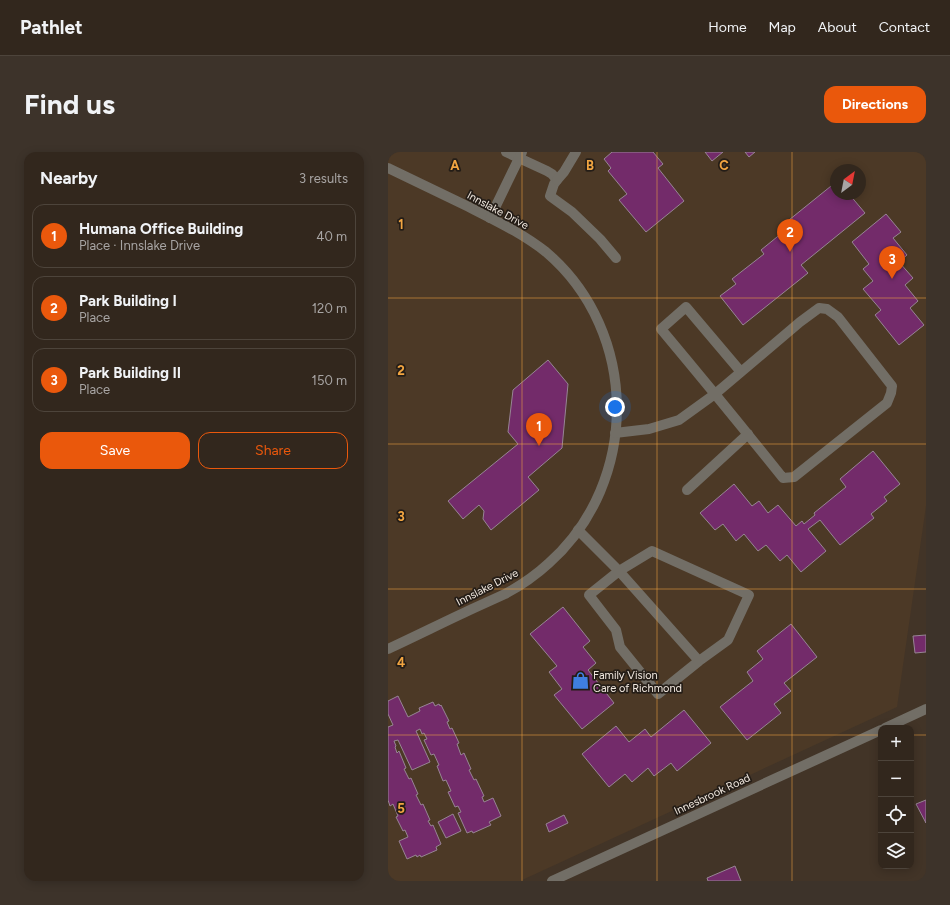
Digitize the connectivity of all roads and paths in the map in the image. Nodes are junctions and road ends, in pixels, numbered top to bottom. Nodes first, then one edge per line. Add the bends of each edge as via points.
1 (506, 152) edge
2 (576, 152) edge
3 (521, 155) edge
4 (388, 168) edge
5 (557, 180) junction
6 (490, 218) junction
7 (616, 258) dead end
8 (741, 372) junction
9 (715, 394) junction
10 (615, 433) junction
11 (748, 434) junction
12 (686, 490) dead end
13 (578, 530) junction
14 (620, 571) junction
15 (388, 649) edge
16 (699, 662) junction
17 (926, 709) edge
18 (891, 725) edge
19 (878, 731) edge
20 (552, 881) edge

1 - 3 street
2 - 5 street
3 - 5 street via 552,174
3 - 6 street
4 - 6 street, Innslake Drive
5 - 7 street via 550,196 600,239
6 - 10 street, Innslake Drive via 515,230 546,253 559,265 588,302 605,338 615,378
8 - 9 street
8 - 9 street via 686,307 661,329
8 - 11 street via 819,308 827,309 838,317 892,386 887,403 794,477 783,478
9 - 10 street via 679,420 649,429
9 - 11 street
10 - 13 street, Innslake Drive via 608,470 600,492
11 - 12 street
13 - 14 street
13 - 15 street, Innslake Drive via 548,564 505,594
14 - 16 street
14 - 16 street via 588,596 616,630 620,647 658,694
14 - 16 street via 652,551 749,595 728,640
17 - 18 street
19 - 20 street, Innesbrook Road

